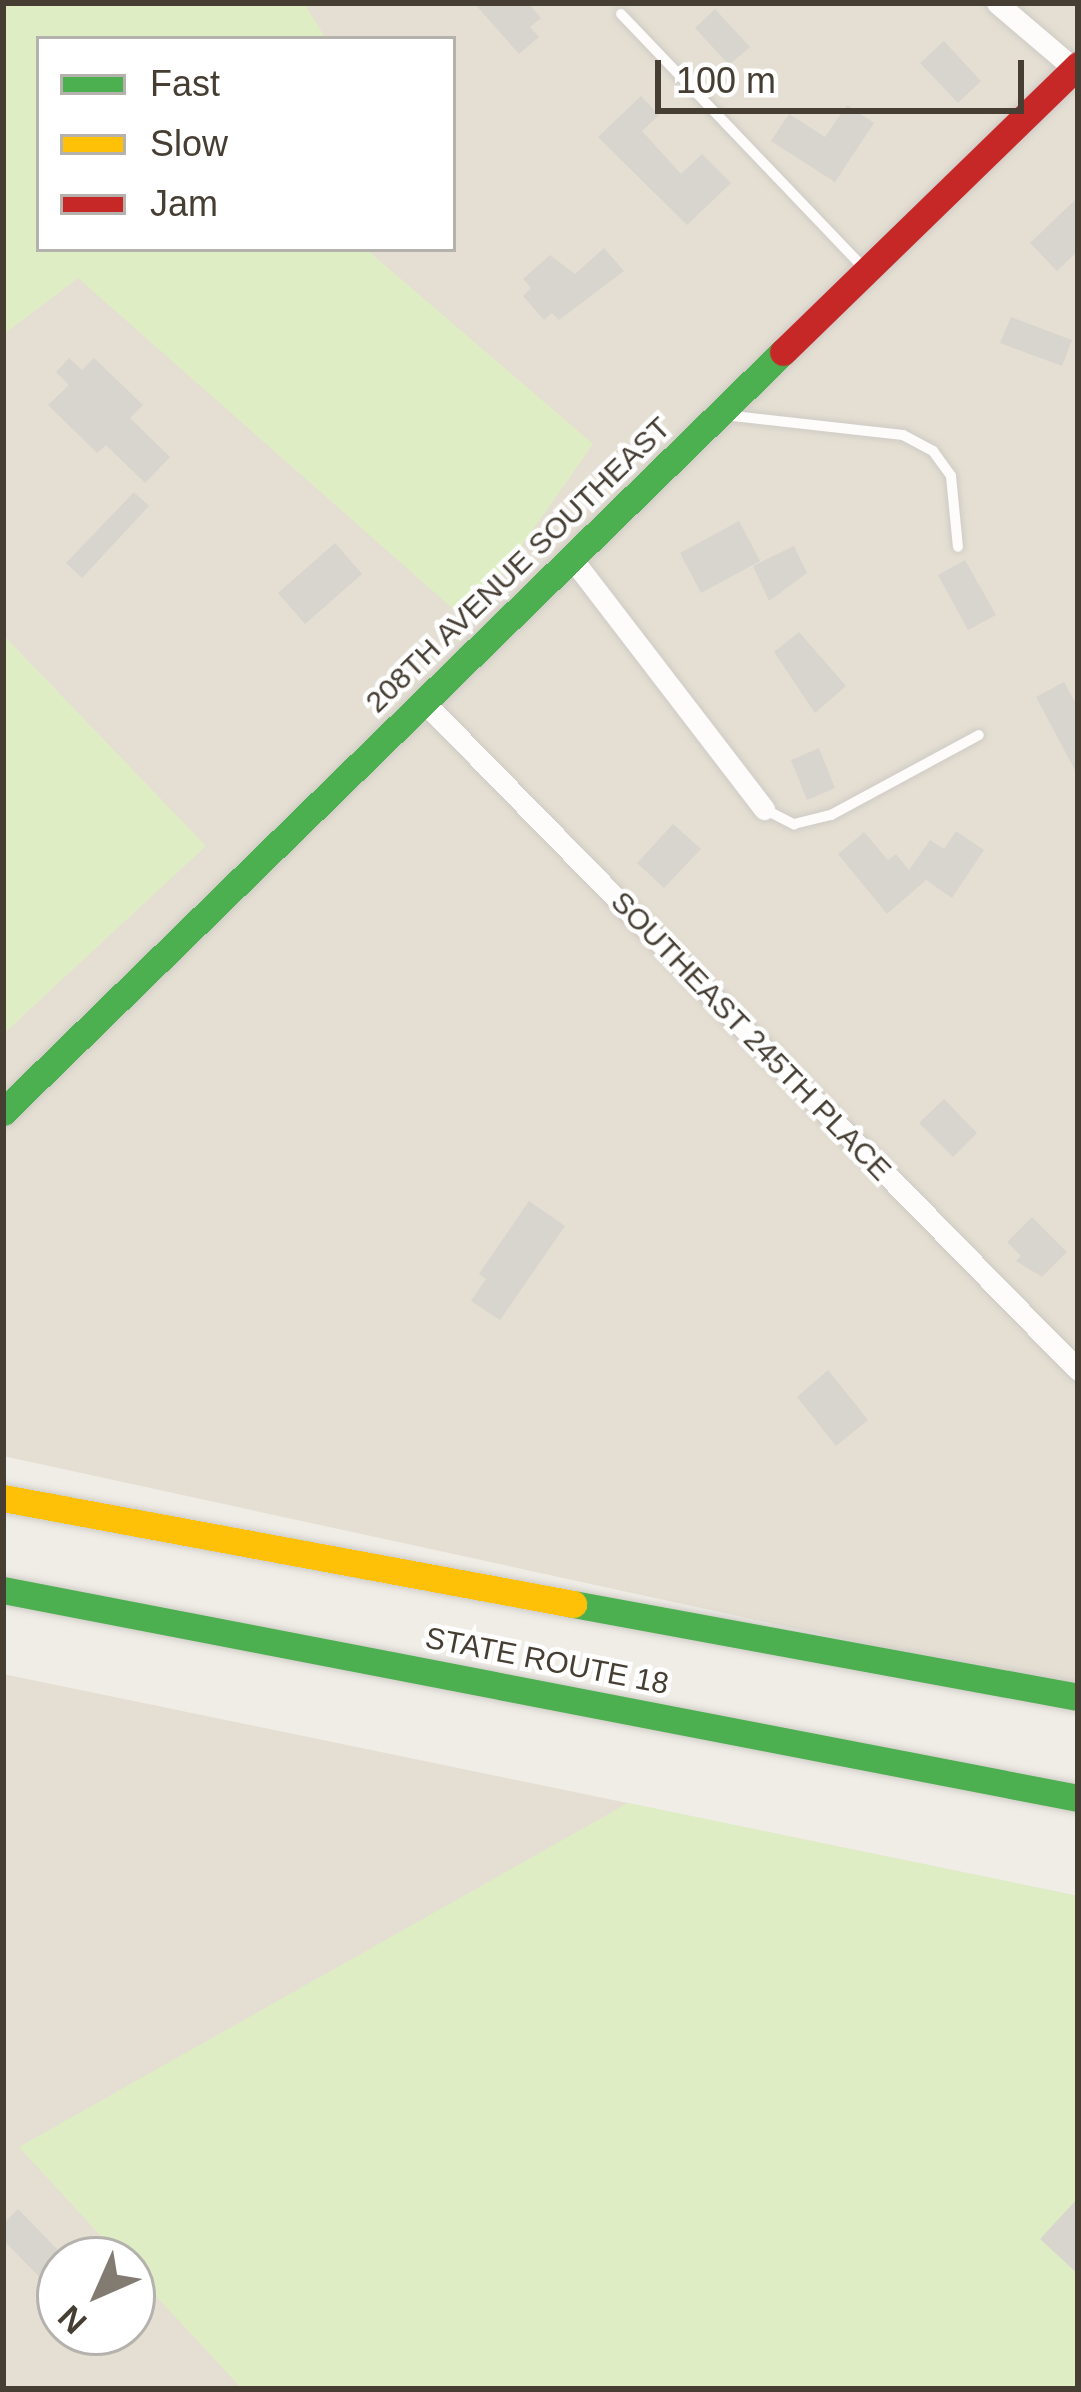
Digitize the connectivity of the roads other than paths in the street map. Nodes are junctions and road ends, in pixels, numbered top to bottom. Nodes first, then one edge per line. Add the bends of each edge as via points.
1 (997, 3) edge
2 (621, 14) dead end
3 (1077, 68) edge
4 (867, 271) junction
5 (721, 415) junction
6 (958, 548) dead end
7 (574, 560) junction
8 (424, 702) junction
9 (979, 735) dead end
10 (764, 809) joint
11 (3, 1112) edge
12 (1078, 1370) edge
13 (3, 1498) edge
14 (3, 1590) edge
15 (1078, 1697) edge
16 (1078, 1798) edge

1 - 3 street
2 - 4 lane
3 - 4 main road, 208TH AVENUE SOUTHEAST
4 - 5 main road, 208TH AVENUE SOUTHEAST
5 - 6 lane via 903,435 934,451 951,476
5 - 7 main road, 208TH AVENUE SOUTHEAST
7 - 8 main road, 208TH AVENUE SOUTHEAST
7 - 10 street
8 - 11 main road, 208TH AVENUE SOUTHEAST
8 - 12 street, SOUTHEAST 245TH PLACE
9 - 10 lane via 831,815 794,824
13 - 15 main road, STATE ROUTE 18
14 - 16 main road, STATE ROUTE 18

